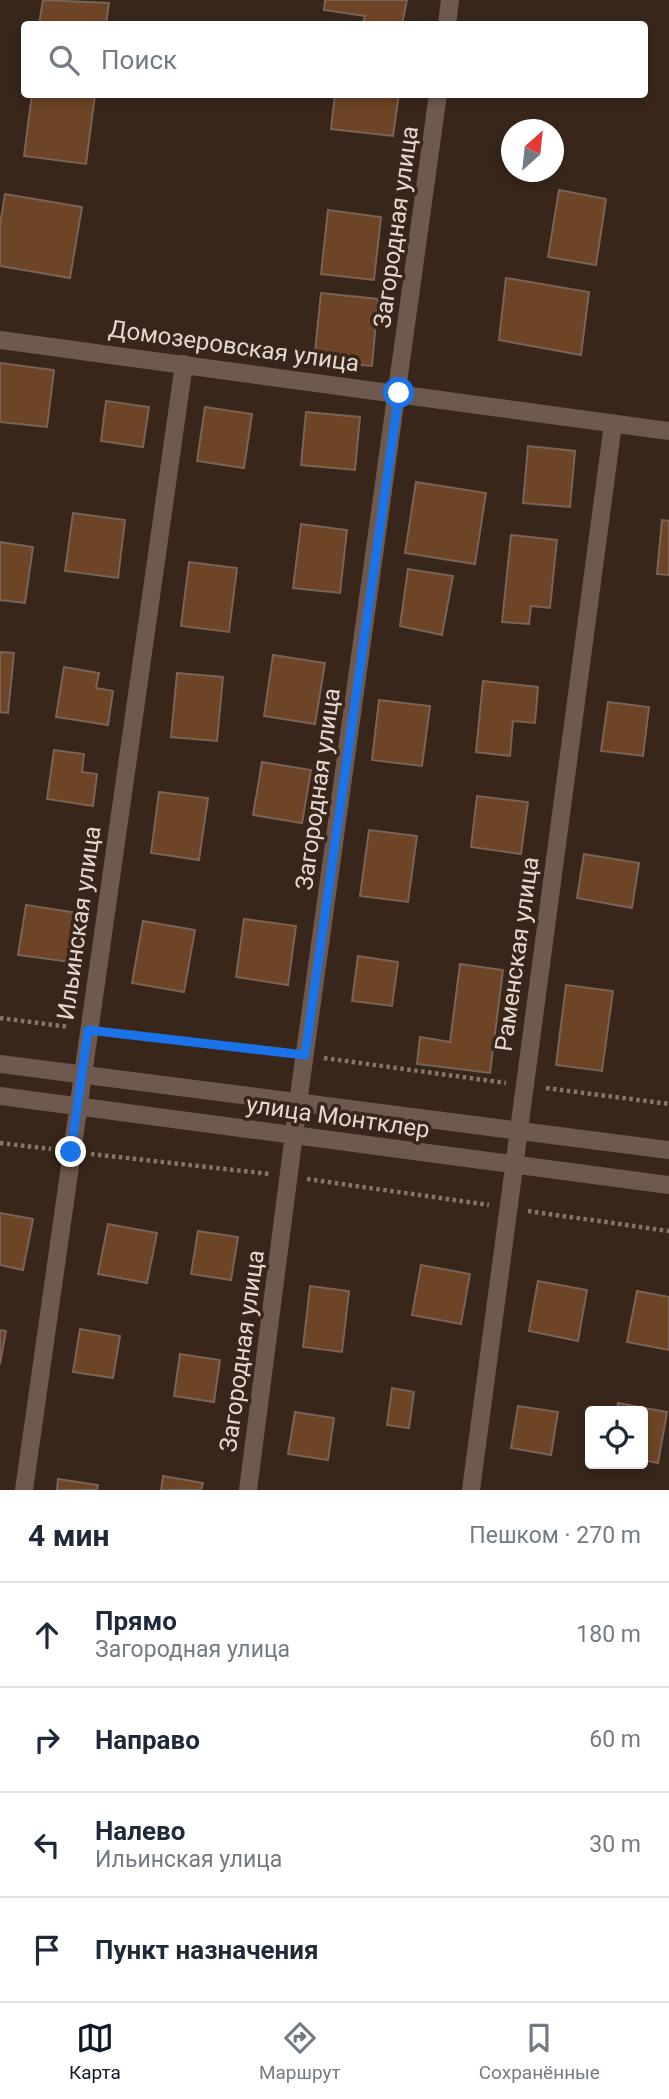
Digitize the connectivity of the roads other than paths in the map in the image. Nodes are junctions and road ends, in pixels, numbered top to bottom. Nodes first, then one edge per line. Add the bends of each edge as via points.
1 (450, 0) edge
2 (447, 21) edge
3 (437, 98) edge
4 (0, 340) edge
5 (184, 364) junction
6 (399, 393) junction
7 (613, 424) junction
8 (669, 431) edge
9 (0, 1064) edge
10 (82, 1075) junction
11 (0, 1096) edge
12 (298, 1103) junction
13 (78, 1106) junction
14 (518, 1131) junction
15 (294, 1135) junction
16 (669, 1150) edge
17 (513, 1165) junction
18 (669, 1185) edge
19 (24, 1490) edge
20 (248, 1490) edge
21 (471, 1490) edge

1 - 2 street
3 - 6 street, Загородная улица
4 - 5 street, Домозеровская улица
5 - 6 street, Домозеровская улица
5 - 10 street, Ильинская улица
6 - 7 street, Домозеровская улица
6 - 12 street, Загородная улица
7 - 8 street, Домозеровская улица
7 - 14 street, Раменская улица
9 - 10 street, улица Монтклер
10 - 12 street, улица Монтклер
10 - 13 street, Ильинская улица
11 - 13 street, улица Монтклер
12 - 14 street, улица Монтклер
12 - 15 street, Загородная улица
13 - 15 street, улица Монтклер
13 - 19 street, Ильинская улица
14 - 16 street, улица Монтклер
14 - 17 street, Раменская улица
15 - 17 street, улица Монтклер
15 - 20 street, Загородная улица
17 - 18 street, улица Монтклер
17 - 21 street, Раменская улица

